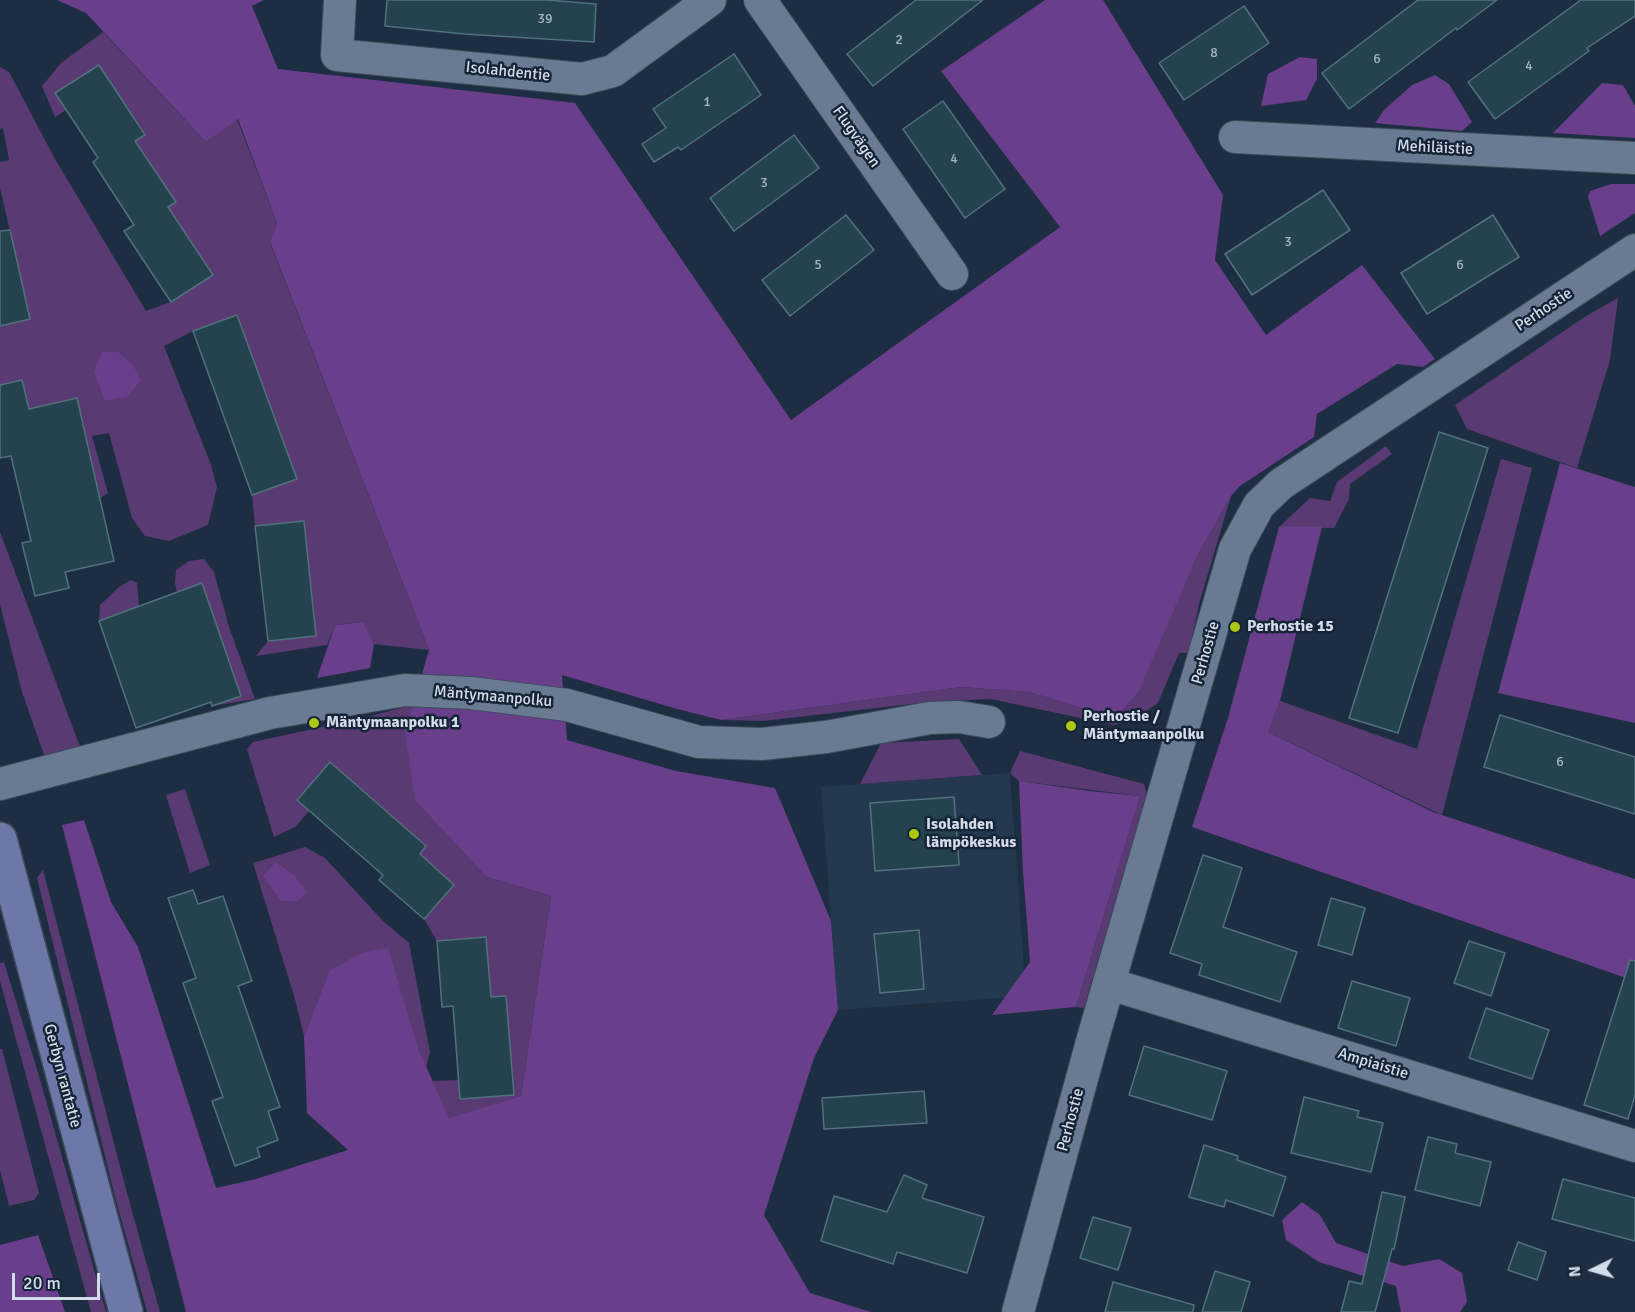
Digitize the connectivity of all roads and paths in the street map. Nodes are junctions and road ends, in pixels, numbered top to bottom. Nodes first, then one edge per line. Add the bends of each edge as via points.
1 (340, 0) edge
2 (710, 0) edge
3 (760, 0) edge
4 (1235, 137) dead end
5 (1635, 158) edge
6 (1635, 250) edge
7 (952, 274) dead end
8 (989, 722) dead end
9 (0, 784) edge
10 (0, 839) edge
11 (1110, 984) junction
12 (1635, 1146) edge
13 (126, 1312) edge
14 (1018, 1312) edge

1 - 2 street, Isolahdentie via 337,55 582,79 613,71
3 - 7 street, Flugvägen
4 - 5 street, Mehiläistie
6 - 11 street, Perhostie via 1281,484 1259,506 1235,549
8 - 9 street, Mäntymaanpolku via 930,718 762,744 699,742 567,705 471,693 405,690 270,713
10 - 13 main road, Gerbyn rantatie
11 - 12 street, Ampiaistie
11 - 14 street, Perhostie

